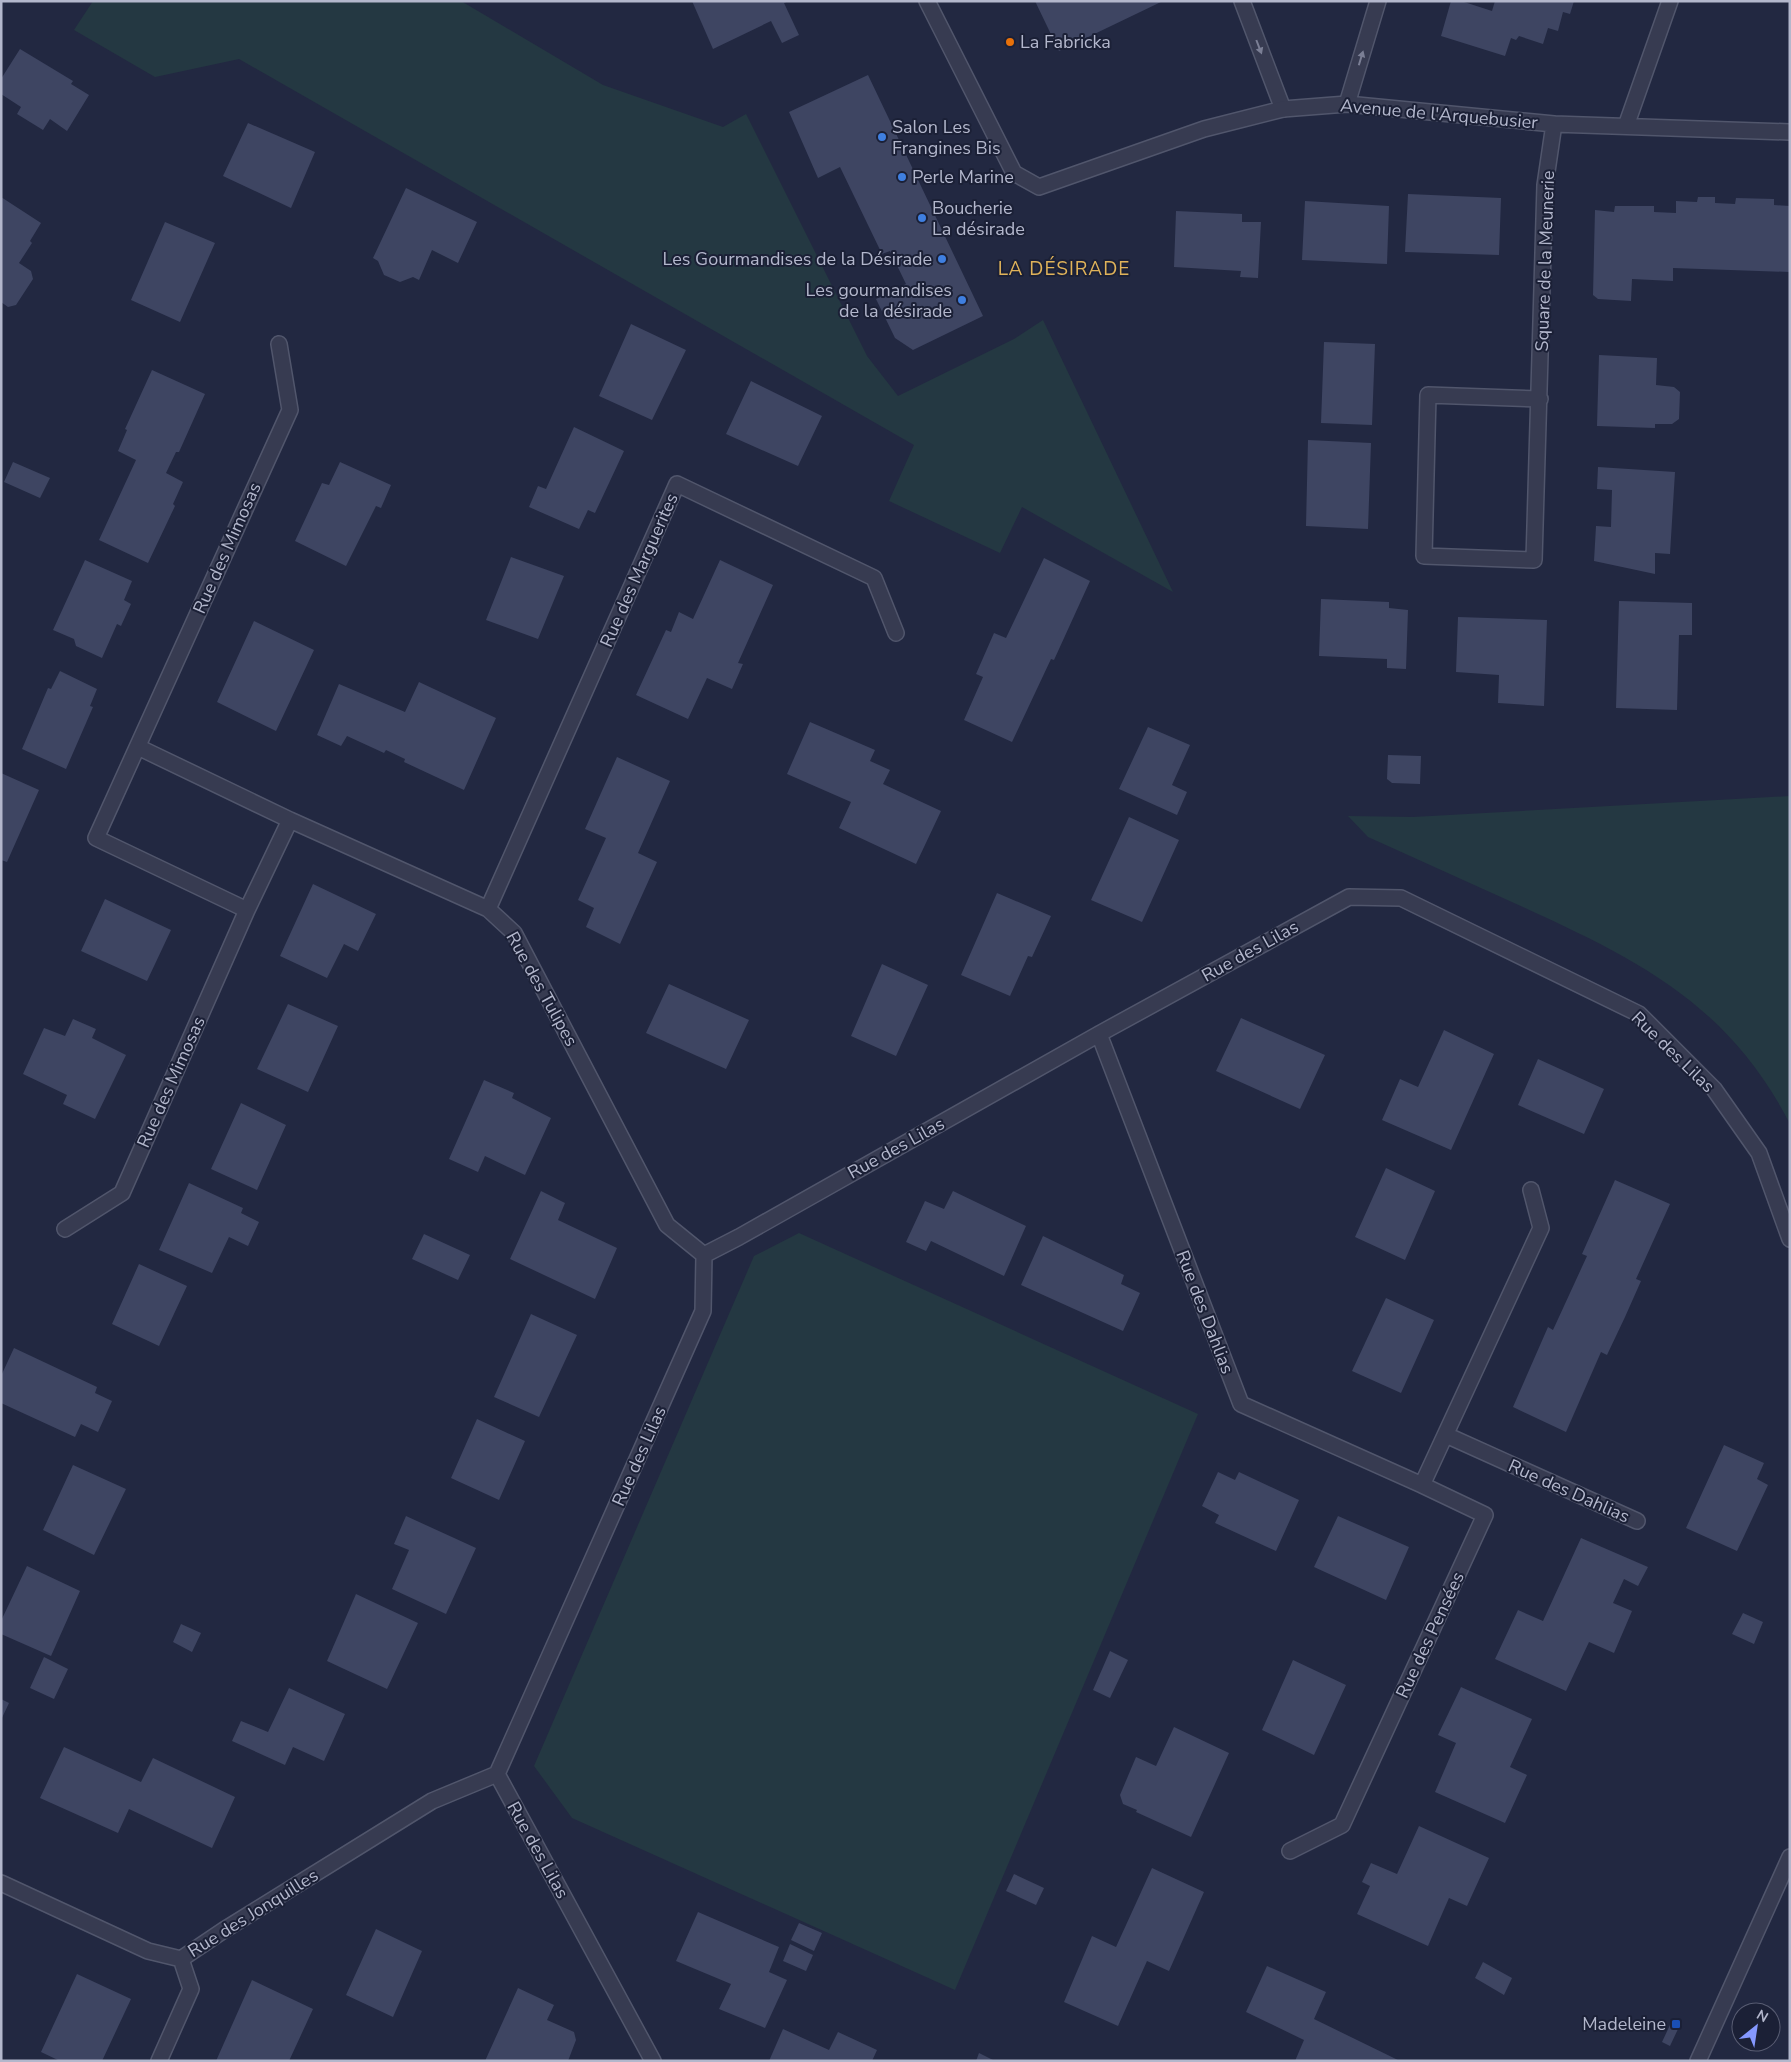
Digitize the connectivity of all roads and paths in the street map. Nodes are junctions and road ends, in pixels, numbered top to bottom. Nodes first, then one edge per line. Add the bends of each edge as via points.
1 (927, 1) edge
2 (1242, 1) edge
3 (1378, 1) edge
4 (1670, 1) edge
5 (1347, 104) junction
6 (1283, 108) junction
7 (1554, 124) junction
8 (1626, 126) junction
9 (1790, 132) edge
10 (279, 344) dead end
11 (1540, 399) junction
12 (896, 633) dead end
13 (138, 748) junction
14 (290, 820) junction
15 (488, 909) junction
16 (247, 910) junction
17 (1099, 1034) junction
18 (1531, 1190) dead end
19 (65, 1229) dead end
20 (1790, 1239) edge
21 (704, 1255) junction
22 (1449, 1430) junction
23 (1422, 1485) junction
24 (1637, 1522) dead end
25 (497, 1774) junction
26 (1290, 1851) dead end
27 (1790, 1857) edge
28 (1, 1884) edge
29 (181, 1958) junction
30 (159, 2061) edge
31 (653, 2061) edge
32 (1698, 2061) edge

1 - 6 street, Avenue de l'Arquebusier via 1014,173 1039,186 1204,129
2 -> 6 street
5 -> 3 street
4 - 8 street
5 - 6 street, Avenue de l'Arquebusier
5 - 7 street, Avenue de l'Arquebusier
7 - 8 street, Avenue de l'Arquebusier
7 - 11 street, Square de la Meunerie via 1545,185
8 - 9 street, Avenue de l'Arquebusier
10 - 13 street, Rue des Mimosas via 290,410
11 - 11 street, Square de la Meunerie via 1534,560 1424,556 1428,396
12 - 15 street, Rue des Marguerites via 874,578 677,484
13 - 14 street
13 - 16 street, Rue des Mimosas via 96,838
14 - 15 street, Rue des Tulipes
14 - 16 street, Rue des Mimosas
15 - 21 street, Rue des Tulipes via 514,932 666,1225
16 - 19 street, Rue des Mimosas via 122,1193
17 - 20 street, Rue des Lilas via 1349,897 1401,898 1640,1014 1714,1089 1759,1153
17 - 21 street, Rue des Lilas
17 - 23 street, Rue des Dahlias via 1241,1404
18 - 22 street via 1541,1228
21 - 25 street, Rue des Lilas via 703,1311
22 - 23 street
22 - 24 street, Rue des Dahlias
23 - 26 street, Rue des Pensées via 1485,1515 1342,1825
25 - 29 street, Rue des Jonquilles via 432,1801
25 - 31 street, Rue des Lilas
27 - 32 street
28 - 29 street, Rue des Jonquilles via 148,1951
29 - 30 street via 191,1989

